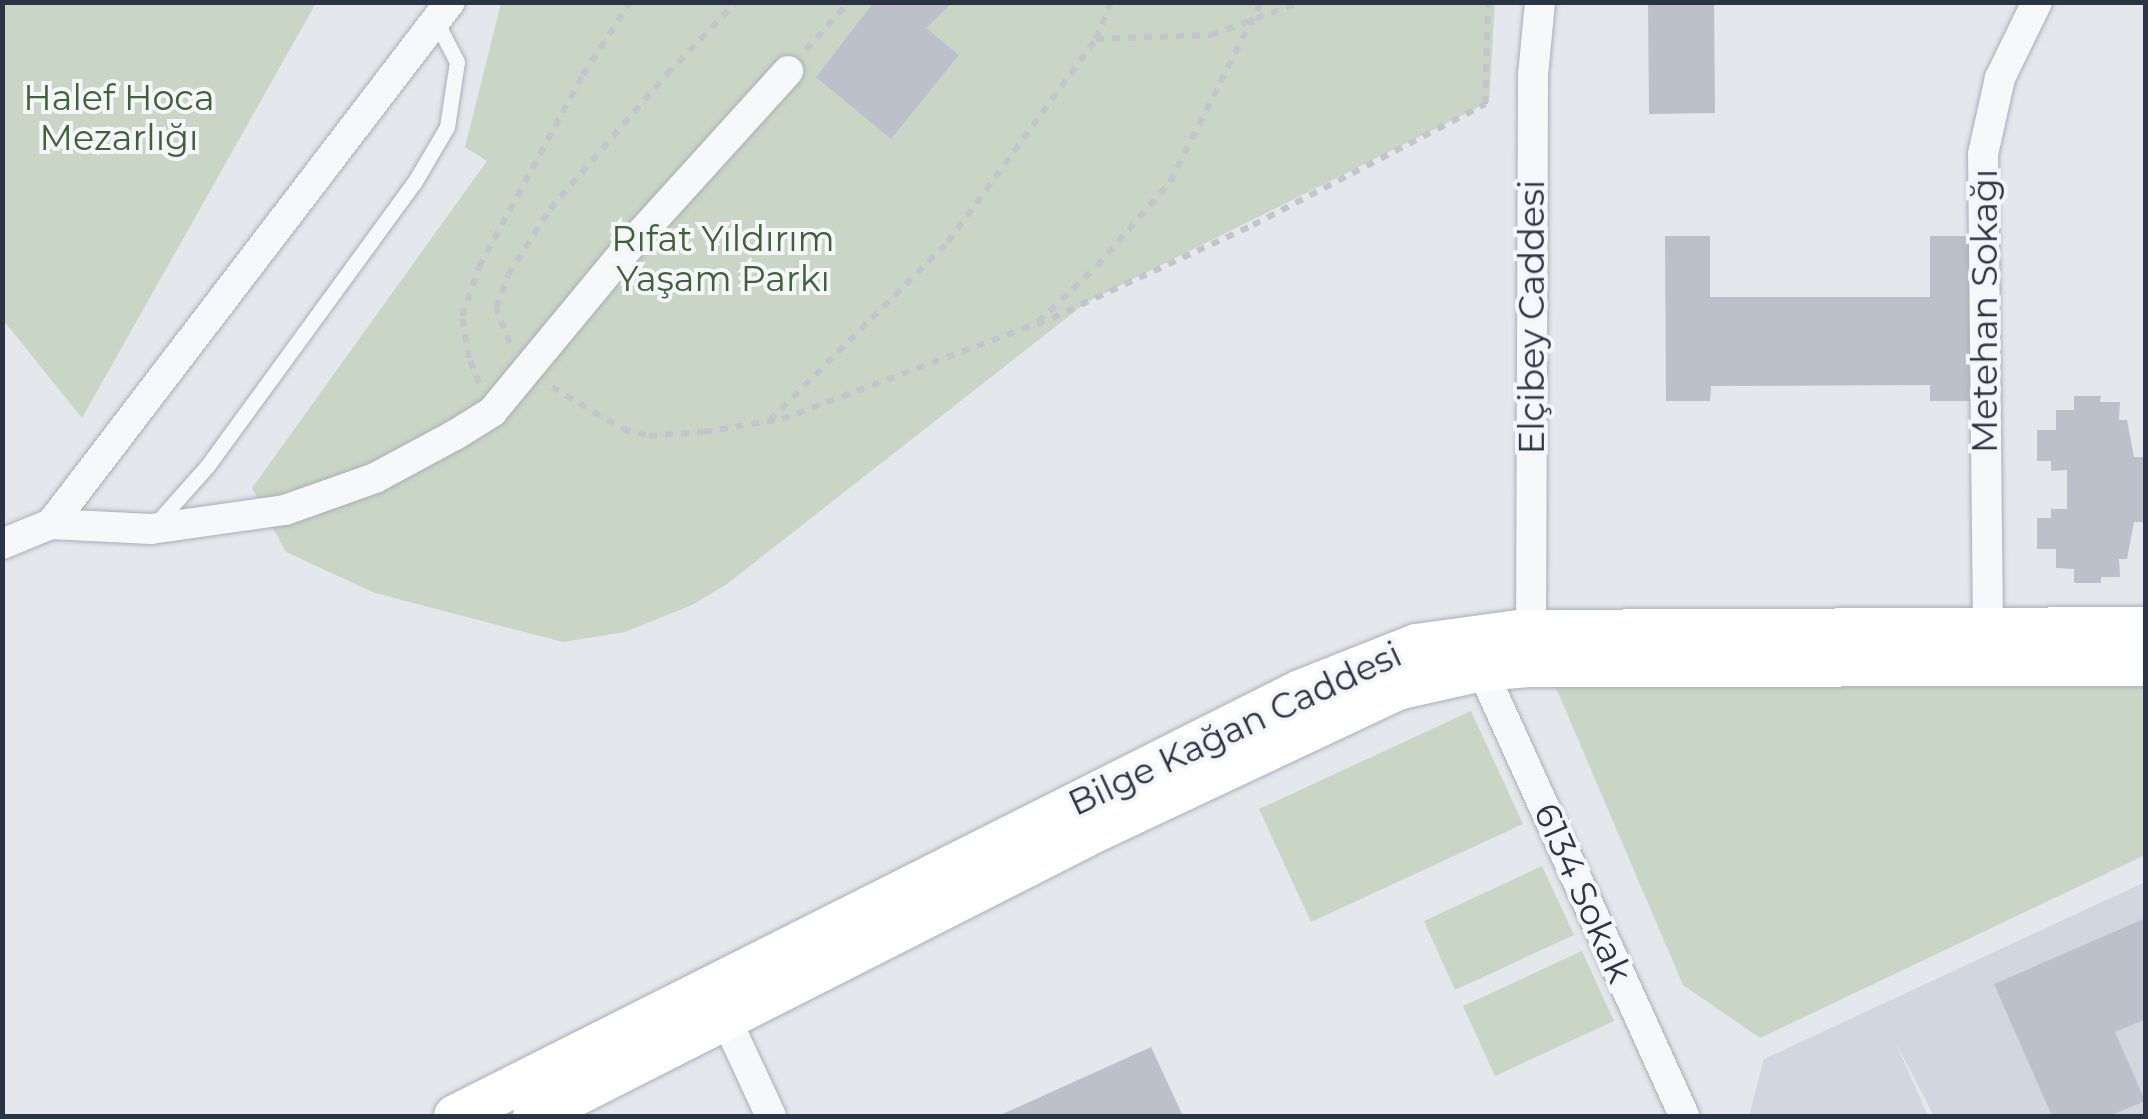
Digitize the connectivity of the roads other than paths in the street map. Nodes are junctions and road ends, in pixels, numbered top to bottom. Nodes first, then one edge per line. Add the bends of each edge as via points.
1 (1540, 2) edge
2 (2037, 2) edge
3 (443, 13) edge
4 (788, 71) road end
5 (52, 524) junction
6 (151, 529) junction
7 (2, 544) edge
8 (2146, 628) edge
9 (1988, 629) junction
10 (1531, 631) junction
11 (2146, 665) edge
12 (1482, 670) junction
13 (725, 1017) junction
14 (455, 1116) edge
15 (534, 1116) edge
16 (772, 1116) edge
17 (1684, 1116) edge

1 - 10 street, Elçibey Caddesi via 1533,75
2 - 9 street, Metehan Sokağı via 2000,78 1983,154
3 - 5 street
3 - 6 lane via 457,62 446,128 414,182 208,465
4 - 6 street via 625,251 492,412 331,496 238,520
5 - 6 street
5 - 7 street
8 - 9 street, Bilge Kağan Caddesi
9 - 10 street, Bilge Kağan Caddesi
10 - 14 street, Bilge Kağan Caddesi via 1484,632 1416,646 1300,691
11 - 12 street, Bilge Kağan Caddesi
12 - 13 street, Bilge Kağan Caddesi via 1359,703
12 - 17 street, 6134 Sokak
13 - 15 street, Bilge Kağan Caddesi
13 - 16 street

